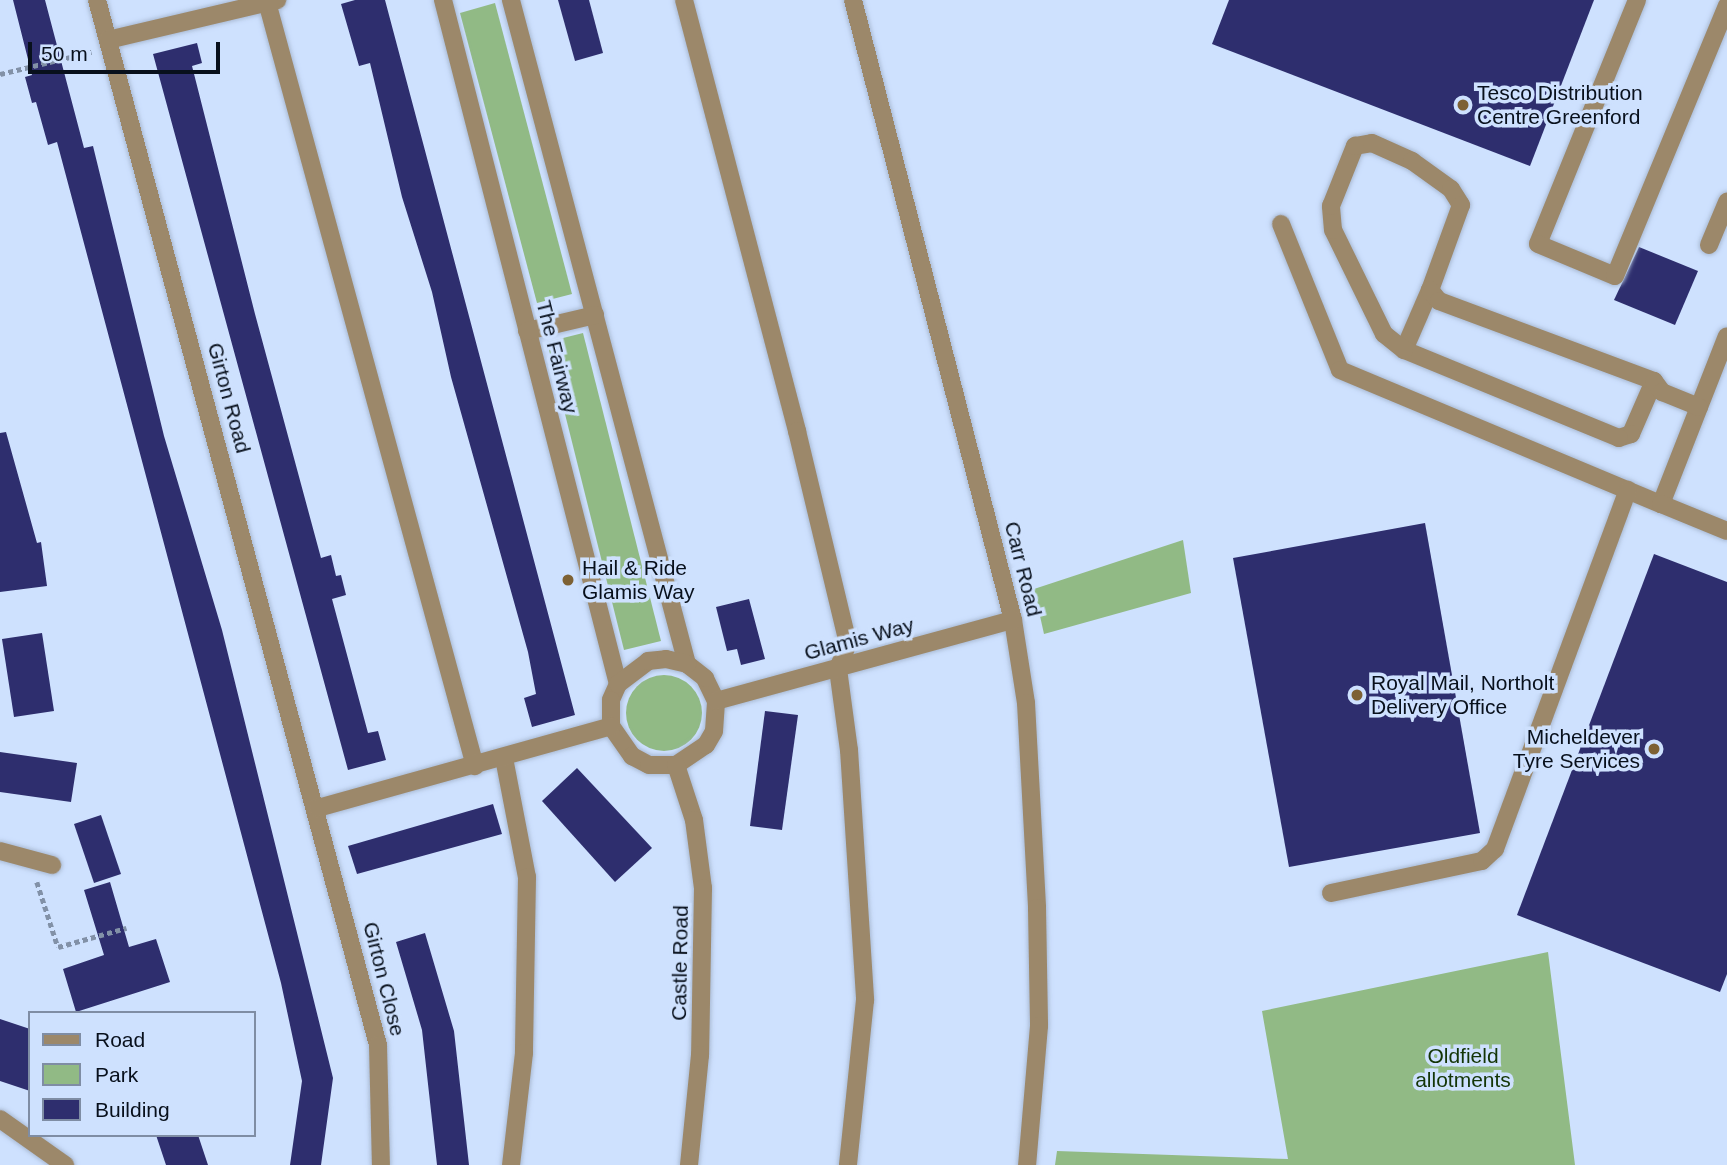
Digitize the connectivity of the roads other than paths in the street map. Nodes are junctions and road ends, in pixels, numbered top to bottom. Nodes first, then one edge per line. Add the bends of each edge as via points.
1 (97, 0) edge
2 (443, 0) edge
3 (511, 0) edge
4 (684, 0) edge
5 (853, 0) edge
6 (1637, 0) edge
7 (272, 1) edge
8 (1727, 5) edge
9 (108, 43) junction
10 (1727, 202) edge
11 (1281, 224) dead end
12 (1709, 245) dead end
13 (1430, 290) junction
14 (595, 315) junction
15 (527, 331) junction
16 (1727, 335) edge
17 (1404, 350) junction
18 (1654, 381) junction
19 (1699, 407) junction
20 (1628, 490) junction
21 (1661, 504) junction
22 (1727, 531) edge
23 (1013, 620) junction
24 (687, 664) junction
25 (838, 669) junction
26 (618, 684) junction
27 (716, 701) junction
28 (611, 726) junction
29 (504, 758) junction
30 (676, 765) junction
31 (475, 766) junction
32 (318, 808) junction
33 (0, 851) edge
34 (52, 865) dead end
35 (1331, 893) dead end
36 (0, 1119) edge
37 (65, 1165) edge
38 (381, 1165) edge
39 (511, 1165) edge
40 (689, 1165) edge
41 (848, 1165) edge
42 (1027, 1165) edge

1 - 9 street, Girton Road
2 - 15 street, The Fairway
3 - 14 street
4 - 25 street via 848,643
5 - 23 street, Carr Road
6 - 8 street via 1538,244 1615,276
7 - 9 street
7 - 31 street
9 - 32 street, Girton Road
10 - 12 street
11 - 20 street via 1340,370
13 - 17 street
13 - 17 street via 1461,205 1451,189 1412,161 1373,143 1355,146 1331,206 1333,230 1384,334
13 - 18 street via 1439,301
14 - 15 street
14 - 24 street
15 - 26 street, The Fairway
16 - 19 street
17 - 18 street via 1619,438 1632,433
18 - 19 street via 1662,392
19 - 21 street
20 - 21 street
20 - 35 street via 1495,849 1482,862
21 - 22 street
23 - 25 street, Glamis Way
23 - 42 street, Carr Road via 1026,703 1037,921 1039,1026
24 - 26 street via 648,661
24 - 27 street via 705,678
25 - 27 street, Glamis Way
25 - 41 street via 849,750 865,1000
26 - 28 street, The Fairway via 611,700
27 - 30 street via 714,731 706,745
28 - 29 street
28 - 30 street via 632,756 649,765
29 - 31 street
29 - 39 street via 527,877 524,1053
30 - 40 street, Castle Road via 695,820 704,888 700,1055
31 - 32 street
32 - 38 street, Girton Close via 378,1045
33 - 34 street
36 - 37 street

